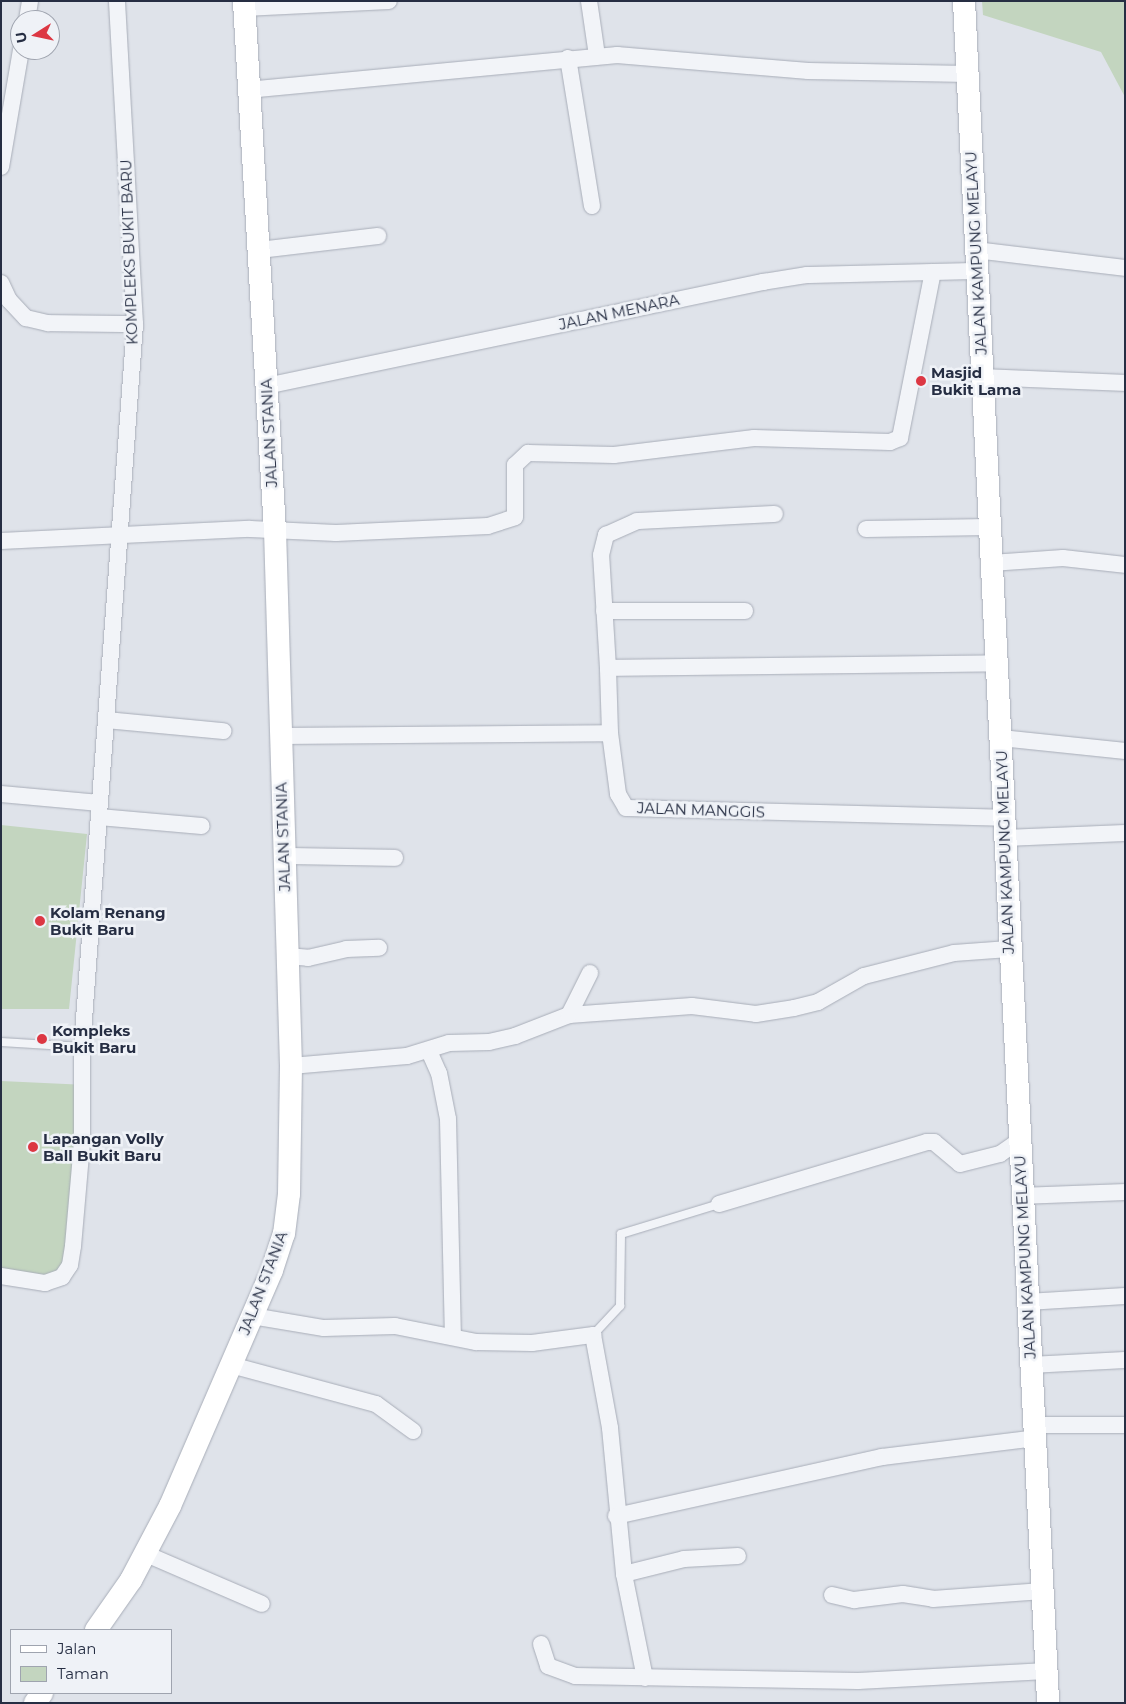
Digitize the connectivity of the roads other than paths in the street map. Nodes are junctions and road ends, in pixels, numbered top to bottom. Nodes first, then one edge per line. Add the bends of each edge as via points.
1 (117, 1) edge
2 (388, 1) edge
3 (589, 1) edge
4 (964, 1) edge
5 (244, 5) edge
6 (597, 56) junction
7 (568, 58) junction
8 (20, 60) edge
9 (968, 74) junction
10 (247, 90) junction
11 (1, 167) edge
12 (592, 206) dead end
13 (378, 236) dead end
14 (259, 250) junction
15 (976, 261) junction
16 (1125, 268) edge
17 (933, 272) junction
18 (1, 283) edge
19 (135, 324) junction
20 (983, 376) junction
21 (1125, 383) edge
22 (266, 386) junction
23 (775, 514) dead end
24 (989, 526) junction
25 (866, 529) dead end
26 (274, 532) junction
27 (122, 533) junction
28 (1, 542) edge
29 (991, 563) junction
30 (1125, 565) edge
31 (604, 611) junction
32 (746, 611) dead end
33 (997, 663) junction
34 (608, 668) junction
35 (106, 720) junction
36 (222, 732) dead end
37 (610, 733) junction
38 (280, 736) junction
39 (1001, 738) junction
40 (1125, 751) edge
41 (1, 794) edge
42 (99, 810) junction
43 (202, 826) dead end
44 (1004, 828) junction
45 (1125, 833) edge
46 (284, 856) junction
47 (395, 858) dead end
48 (379, 948) dead end
49 (1009, 949) junction
50 (287, 956) junction
51 (590, 973) dead end
52 (569, 1015) junction
53 (83, 1039) junction
54 (1, 1042) edge
55 (429, 1051) junction
56 (291, 1066) junction
57 (1020, 1149) junction
58 (1125, 1192) edge
59 (1021, 1196) junction
60 (719, 1204) joint
61 (1, 1276) edge
62 (1125, 1296) edge
63 (1027, 1302) junction
64 (252, 1316) junction
65 (593, 1335) junction
66 (453, 1337) junction
67 (1125, 1360) edge
68 (231, 1365) junction
69 (1030, 1365) junction
70 (1125, 1425) edge
71 (413, 1431) dead end
72 (1035, 1432) junction
73 (616, 1516) junction
74 (146, 1554) junction
75 (738, 1556) dead end
76 (624, 1574) junction
77 (1043, 1591) junction
78 (832, 1595) dead end
79 (262, 1604) dead end
80 (97, 1629) edge
81 (541, 1644) dead end
82 (1047, 1671) junction
83 (645, 1678) junction
84 (1048, 1703) edge

1 - 19 street, KOMPLEKS BUKIT BARU
2 - 5 street
3 - 6 street
4 - 9 street, JALAN KAMPUNG MELAYU
5 - 10 street, JALAN STANIA
6 - 7 street
6 - 9 street via 817,71
7 - 10 street via 437,75 388,75
7 - 12 street via 580,112 583,170
8 - 11 street
9 - 15 street, JALAN KAMPUNG MELAYU
10 - 14 street, JALAN STANIA
13 - 14 street
14 - 22 street, JALAN STANIA
15 - 16 street, JALAN MENARA
15 - 17 street, JALAN MENARA
15 - 20 street, JALAN KAMPUNG MELAYU
17 - 22 street, JALAN MENARA via 807,276 763,282
17 - 26 street via 900,438 754,438 614,455 528,453 516,465 518,510 506,523 336,533
18 - 19 street via 9,300 26,318 48,323
19 - 27 street, KOMPLEKS BUKIT BARU
20 - 21 street
20 - 24 street, JALAN KAMPUNG MELAYU
22 - 26 street, JALAN STANIA
23 - 31 street via 717,514 620,527 606,535 601,555
24 - 25 street
24 - 29 street, JALAN KAMPUNG MELAYU
26 - 27 street
26 - 38 street, JALAN STANIA
27 - 28 street
27 - 35 street, KOMPLEKS BUKIT BARU
29 - 30 street via 1063,558
29 - 33 street, JALAN KAMPUNG MELAYU
31 - 32 street
31 - 34 street
33 - 34 street
33 - 39 street, JALAN KAMPUNG MELAYU
34 - 37 street
35 - 36 street
35 - 42 street, KOMPLEKS BUKIT BARU
37 - 38 street
37 - 44 street, JALAN MANGGIS via 618,794 626,808
38 - 46 street, JALAN STANIA
39 - 40 street
39 - 44 street, JALAN KAMPUNG MELAYU
41 - 42 street
42 - 43 street
42 - 53 street, KOMPLEKS BUKIT BARU
44 - 45 street
44 - 49 street, JALAN KAMPUNG MELAYU
46 - 47 street
46 - 50 street, JALAN STANIA
48 - 50 street via 308,958
49 - 52 street via 954,953 864,976 818,1002 756,1014 692,1006
49 - 57 street, JALAN KAMPUNG MELAYU
50 - 56 street, JALAN STANIA
51 - 52 street
52 - 55 street via 514,1036 449,1043
53 - 54 lane
53 - 61 street, KOMPLEKS BUKIT BARU via 82,1144 70,1265 62,1277 45,1283
55 - 56 street
55 - 66 street via 439,1073 448,1119
56 - 64 street, JALAN STANIA via 289,1194 284,1234
57 - 59 street, JALAN KAMPUNG MELAYU
57 - 60 street via 960,1164 934,1142 927,1142
58 - 59 street
59 - 63 street, JALAN KAMPUNG MELAYU
60 - 65 lane via 621,1234 620,1306
62 - 63 street
63 - 69 street, JALAN KAMPUNG MELAYU
64 - 66 street via 324,1328 395,1326
64 - 68 street, JALAN STANIA
65 - 66 street via 532,1343
65 - 73 street via 610,1428
67 - 69 street
68 - 71 street via 376,1404
68 - 74 street, JALAN STANIA
69 - 72 street, JALAN KAMPUNG MELAYU
70 - 72 street
72 - 73 street via 882,1457
72 - 77 street, JALAN KAMPUNG MELAYU
73 - 76 street
74 - 79 street
74 - 80 street, JALAN STANIA
75 - 76 street via 684,1559
76 - 83 street
77 - 78 street via 933,1599 903,1594 854,1600
77 - 82 street, JALAN KAMPUNG MELAYU
81 - 83 street via 543,1660 560,1674
82 - 83 street via 858,1681
82 - 84 street, JALAN KAMPUNG MELAYU

